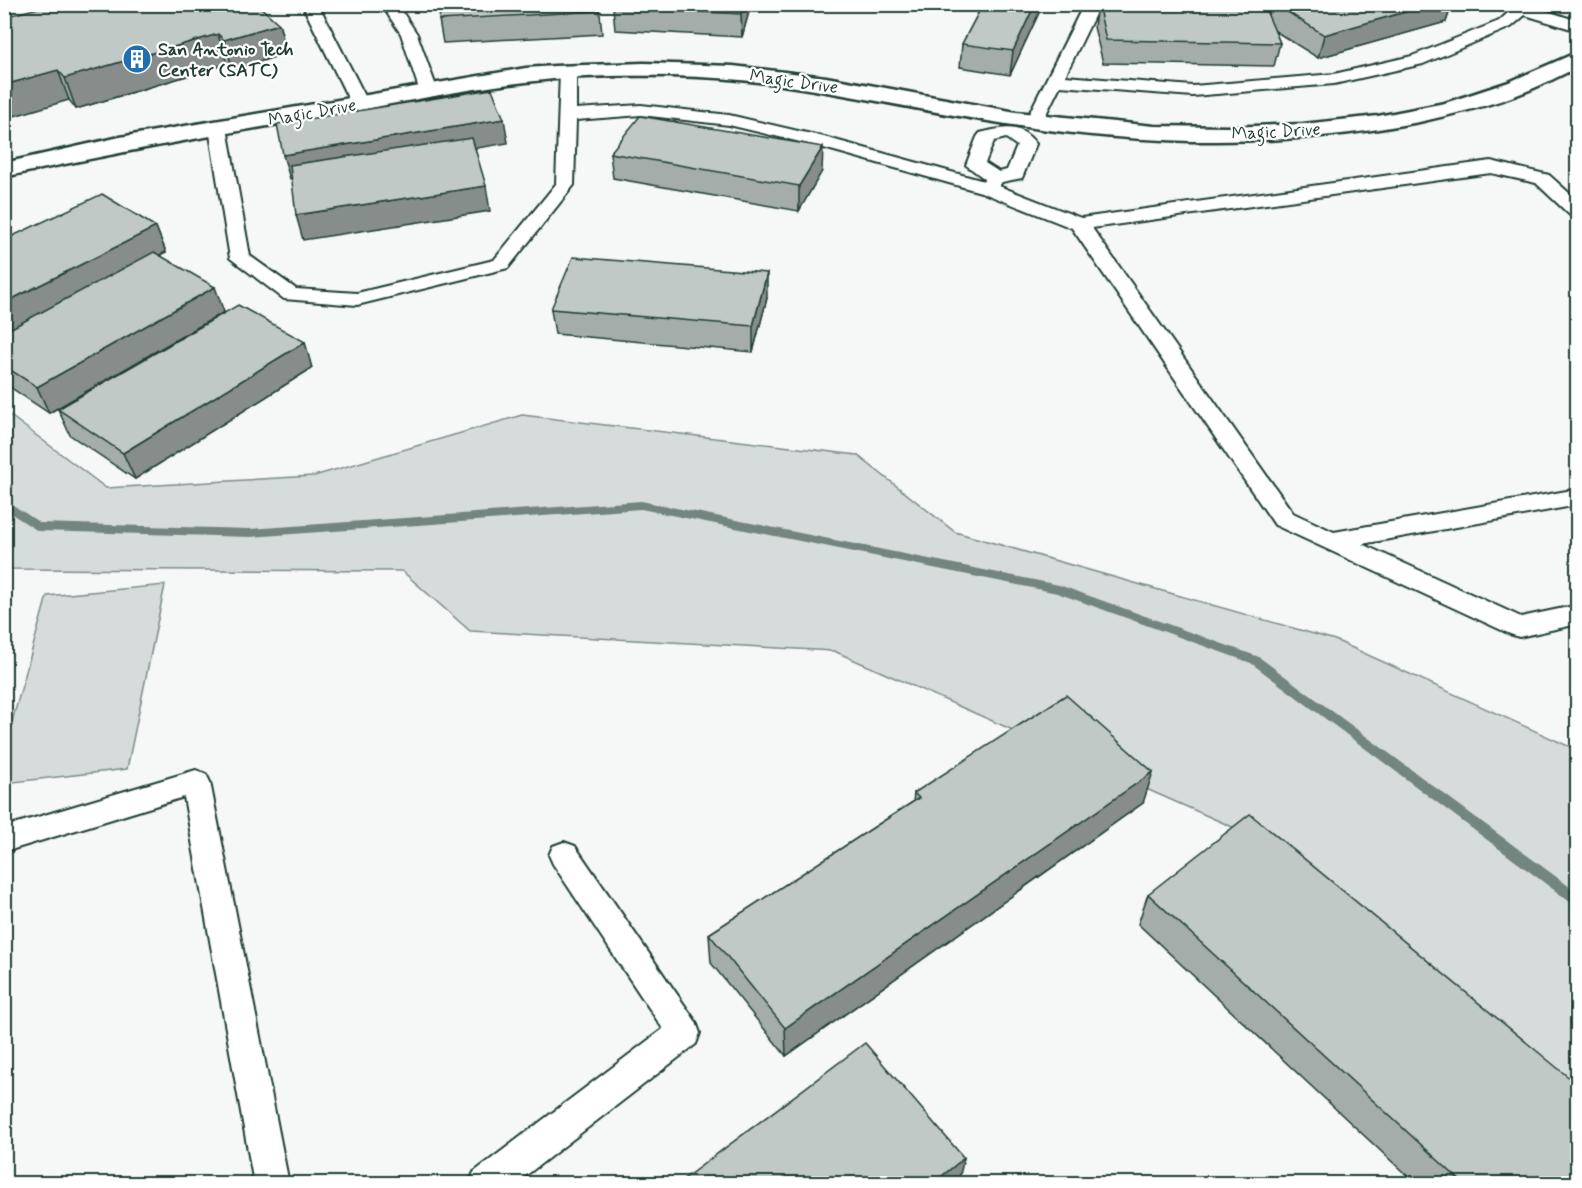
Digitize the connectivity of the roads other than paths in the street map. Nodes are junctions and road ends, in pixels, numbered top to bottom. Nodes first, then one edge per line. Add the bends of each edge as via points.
1 (310, 4) edge
2 (1092, 4) edge
3 (391, 5) edge
4 (1525, 7) edge
5 (1578, 26) edge
6 (1578, 58) edge
7 (568, 72) junction
8 (1054, 80) junction
9 (429, 92) junction
10 (360, 104) junction
11 (567, 115) junction
12 (1019, 124) junction
13 (218, 128) junction
14 (4, 170) edge
15 (992, 183) junction
16 (1578, 212) edge
17 (1079, 224) junction
18 (1578, 497) edge
19 (1332, 541) junction
20 (1578, 614) edge
21 (4, 840) edge
22 (564, 855) dead end
23 (272, 1184) edge
24 (486, 1184) edge

1 - 10 lane
2 - 8 lane
3 - 9 lane via 409,34
4 - 5 lane
4 - 8 lane via 1505,24 1417,60 1334,79 1193,92
6 - 12 street, Magic Drive via 1496,95 1446,109 1328,128 1196,134
7 - 9 street, Magic Drive via 526,75
7 - 11 lane
7 - 12 street, Magic Drive via 639,70 760,75
8 - 12 lane
9 - 10 street, Magic Drive
10 - 13 street, Magic Drive
11 - 13 lane via 566,185 501,264 357,299 291,295 240,258
11 - 15 lane via 641,110 729,120
12 - 15 lane via 1027,144 1015,174
12 - 15 lane via 986,137 975,165
13 - 14 street, Magic Drive
15 - 17 lane
16 - 17 lane via 1542,179 1491,166
17 - 19 lane via 1284,519
18 - 19 lane
19 - 20 lane via 1518,627
21 - 23 lane via 196,782
22 - 24 lane via 684,1033

